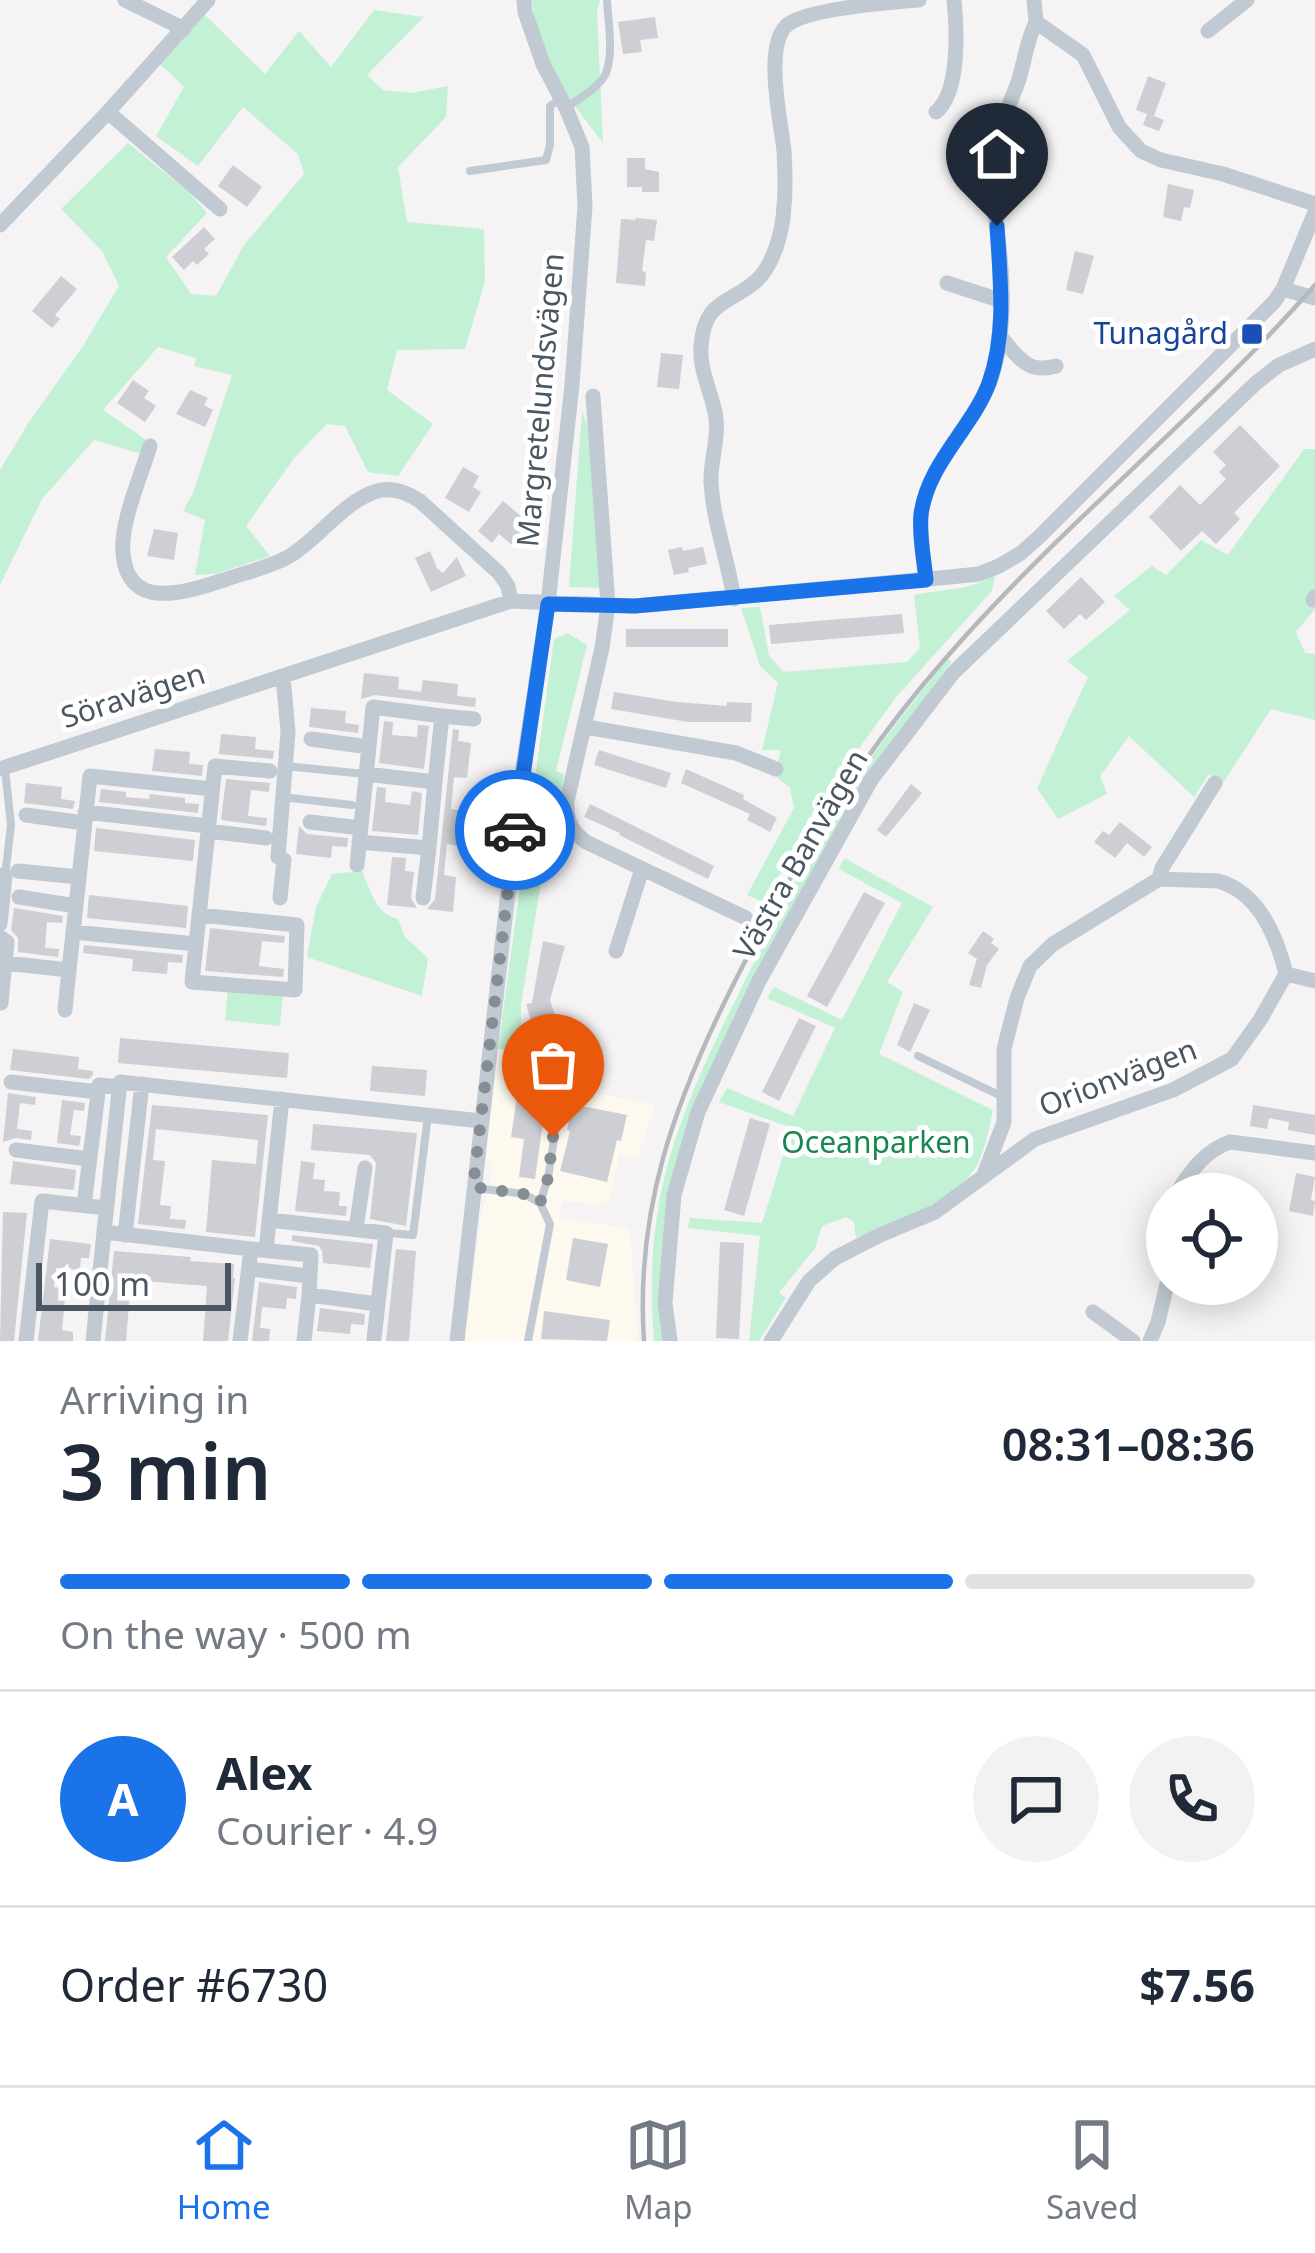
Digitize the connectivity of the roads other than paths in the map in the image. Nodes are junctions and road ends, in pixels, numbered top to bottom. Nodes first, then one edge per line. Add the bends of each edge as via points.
1 (124, 0) edge
2 (208, 0) edge
3 (524, 0) edge
4 (607, 0) edge
5 (920, 0) edge
6 (954, 0) edge
7 (1034, 0) edge
8 (1247, 0) edge
9 (1036, 22) junction
10 (184, 29) junction
11 (1208, 31) dead end
12 (564, 104) junction
13 (108, 112) junction
14 (936, 112) dead end
15 (470, 171) dead end
16 (1315, 208) edge
17 (220, 209) dead end
18 (3, 216) edge
19 (947, 283) dead end
20 (1283, 289) junction
21 (1315, 298) edge
22 (1002, 301) junction
23 (999, 335) junction
24 (1315, 350) edge
25 (1056, 367) dead end
26 (593, 396) dead end
27 (150, 446) dead end
28 (926, 580) junction
29 (734, 598) junction
30 (511, 601) junction
31 (548, 604) junction
32 (608, 605) junction
33 (283, 676) junction
34 (442, 716) junction
35 (474, 719) dead end
36 (586, 727) junction
37 (311, 739) dead end
38 (369, 747) junction
39 (2, 768) edge
40 (278, 769) junction
41 (776, 769) dead end
42 (366, 774) junction
43 (435, 782) junction
44 (1215, 783) dead end
45 (212, 789) junction
46 (282, 797) junction
47 (352, 805) dead end
48 (26, 815) dead end
49 (84, 817) junction
50 (310, 822) dead end
51 (208, 828) junction
52 (360, 835) junction
53 (266, 838) dead end
54 (429, 848) junction
55 (357, 865) dead end
56 (642, 869) junction
57 (8, 874) edge
58 (79, 878) junction
59 (1159, 879) junction
60 (19, 897) dead end
61 (280, 898) dead end
62 (423, 898) dead end
63 (76, 906) junction
64 (199, 915) junction
65 (746, 918) dead end
66 (0, 924) edge
67 (73, 932) junction
68 (0, 937) edge
69 (196, 944) junction
70 (616, 951) dead end
71 (5, 963) junction
72 (69, 970) junction
73 (1286, 974) junction
74 (1315, 981) edge
75 (1, 1003) edge
76 (65, 1010) dead end
77 (918, 1056) dead end
78 (11, 1082) dead end
79 (142, 1084) junction
80 (120, 1087) junction
81 (98, 1092) junction
82 (561, 1094) dead end
83 (1003, 1097) junction
84 (282, 1099) junction
85 (428, 1115) junction
86 (481, 1121) junction
87 (1004, 1122) junction
88 (1035, 1138) junction
89 (16, 1150) dead end
90 (1315, 1153) edge
91 (89, 1159) junction
92 (365, 1168) dead end
93 (1189, 1173) edge
94 (983, 1178) junction
95 (473, 1187) junction
96 (540, 1203) junction
97 (85, 1205) junction
98 (106, 1208) junction
99 (269, 1220) junction
100 (356, 1229) junction
101 (104, 1232) junction
102 (386, 1233) junction
103 (125, 1235) junction
104 (259, 1250) junction
105 (250, 1269) junction
106 (309, 1276) junction
107 (309, 1295) junction
108 (378, 1304) junction
109 (1162, 1305) edge
110 (1094, 1312) dead end
111 (305, 1339) edge
112 (374, 1339) edge
113 (26, 1341) edge
114 (93, 1341) edge
115 (240, 1341) edge
116 (457, 1341) edge
117 (528, 1341) edge
118 (670, 1341) edge
119 (771, 1341) edge
120 (1133, 1341) edge
121 (1150, 1341) edge

1 - 10 street
2 - 10 street
3 - 12 street, Margretelundsvägen
4 - 12 lane via 606,73
5 - 29 street via 801,17 778,39 780,232 759,279 716,306 700,343 716,418 711,484
6 - 14 street via 950,91
7 - 9 street
8 - 11 street
9 - 16 street via 1083,55 1119,127 1141,152
9 - 22 street via 992,156
10 - 13 street
12 - 15 lane via 550,106 546,160
12 - 31 street, Margretelundsvägen via 582,148 586,206
13 - 17 street
13 - 18 street
16 - 20 street, Söravägen
19 - 22 street
20 - 21 street
20 - 28 street, Söravägen via 1021,553 979,574
22 - 23 street
23 - 25 street via 1024,364
23 - 28 street via 983,398 921,511
24 - 118 street, Västra Banvägen via 1256,383 953,674 871,780 759,981 698,1112 674,1195 665,1303
26 - 32 street
27 - 30 street via 123,553 134,579 156,594 286,558 385,490 421,501 499,573
28 - 29 street, Söravägen
29 - 32 street, Söravägen
30 - 31 street, Söravägen
30 - 33 street, Söravägen
31 - 32 street, Söravägen
31 - 86 street, Margretelundsvägen
32 - 36 street
33 - 39 street, Söravägen
33 - 40 street via 288,712
34 - 35 street
34 - 38 street via 373,707
34 - 43 street
36 - 41 street via 736,753
36 - 56 street via 568,821 586,842
37 - 38 street
38 - 42 street
39 - 57 lane
40 - 42 lane
40 - 45 street via 215,766
40 - 46 street
42 - 43 street
42 - 52 street
43 - 54 street
44 - 59 street
45 - 49 street, Söravägen via 90,776
45 - 51 street
46 - 47 lane
46 - 61 street
48 - 49 street
49 - 51 street
49 - 58 street
50 - 52 street
51 - 53 street
51 - 64 street
52 - 54 street
52 - 55 street
54 - 62 street
56 - 65 street
56 - 70 street
57 - 58 street
57 - 66 street
58 - 63 street
59 - 73 street via 1218,881 1246,897 1264,916
59 - 83 street via 1030,966 1004,1049
60 - 63 street
63 - 67 street
64 - 69 street
64 - 69 street via 297,925 295,990 192,982
67 - 69 street
67 - 72 street
68 - 71 street
71 - 72 street
71 - 75 street
72 - 76 street
73 - 74 street
73 - 88 street, Orionvägen via 1223,1065
77 - 83 lane
78 - 81 street
79 - 80 street
79 - 84 street
79 - 103 street
80 - 81 street via 99,1085
80 - 98 street
81 - 91 street
82 - 96 lane
83 - 87 street
84 - 85 street
84 - 99 street
85 - 86 street
85 - 102 lane via 413,1235
86 - 95 street, Margretelundsvägen
87 - 88 street, Orionvägen
87 - 94 street
88 - 94 street, Orionvägen
89 - 91 street
90 - 93 street via 1230,1142
91 - 97 street
92 - 100 street
94 - 119 street, Orionvägen via 935,1212 821,1269
95 - 96 lane
95 - 116 street, Margretelundsvägen
96 - 117 lane via 550,1224
97 - 98 street
97 - 113 street via 42,1201
98 - 101 street
99 - 100 street
99 - 104 street
100 - 102 street
101 - 103 street
101 - 114 street
102 - 108 street
103 - 104 street
104 - 105 street
104 - 106 street via 311,1256
105 - 106 street
105 - 115 street
106 - 107 street
107 - 108 street
107 - 111 street
108 - 112 street
109 - 121 street
110 - 120 street

